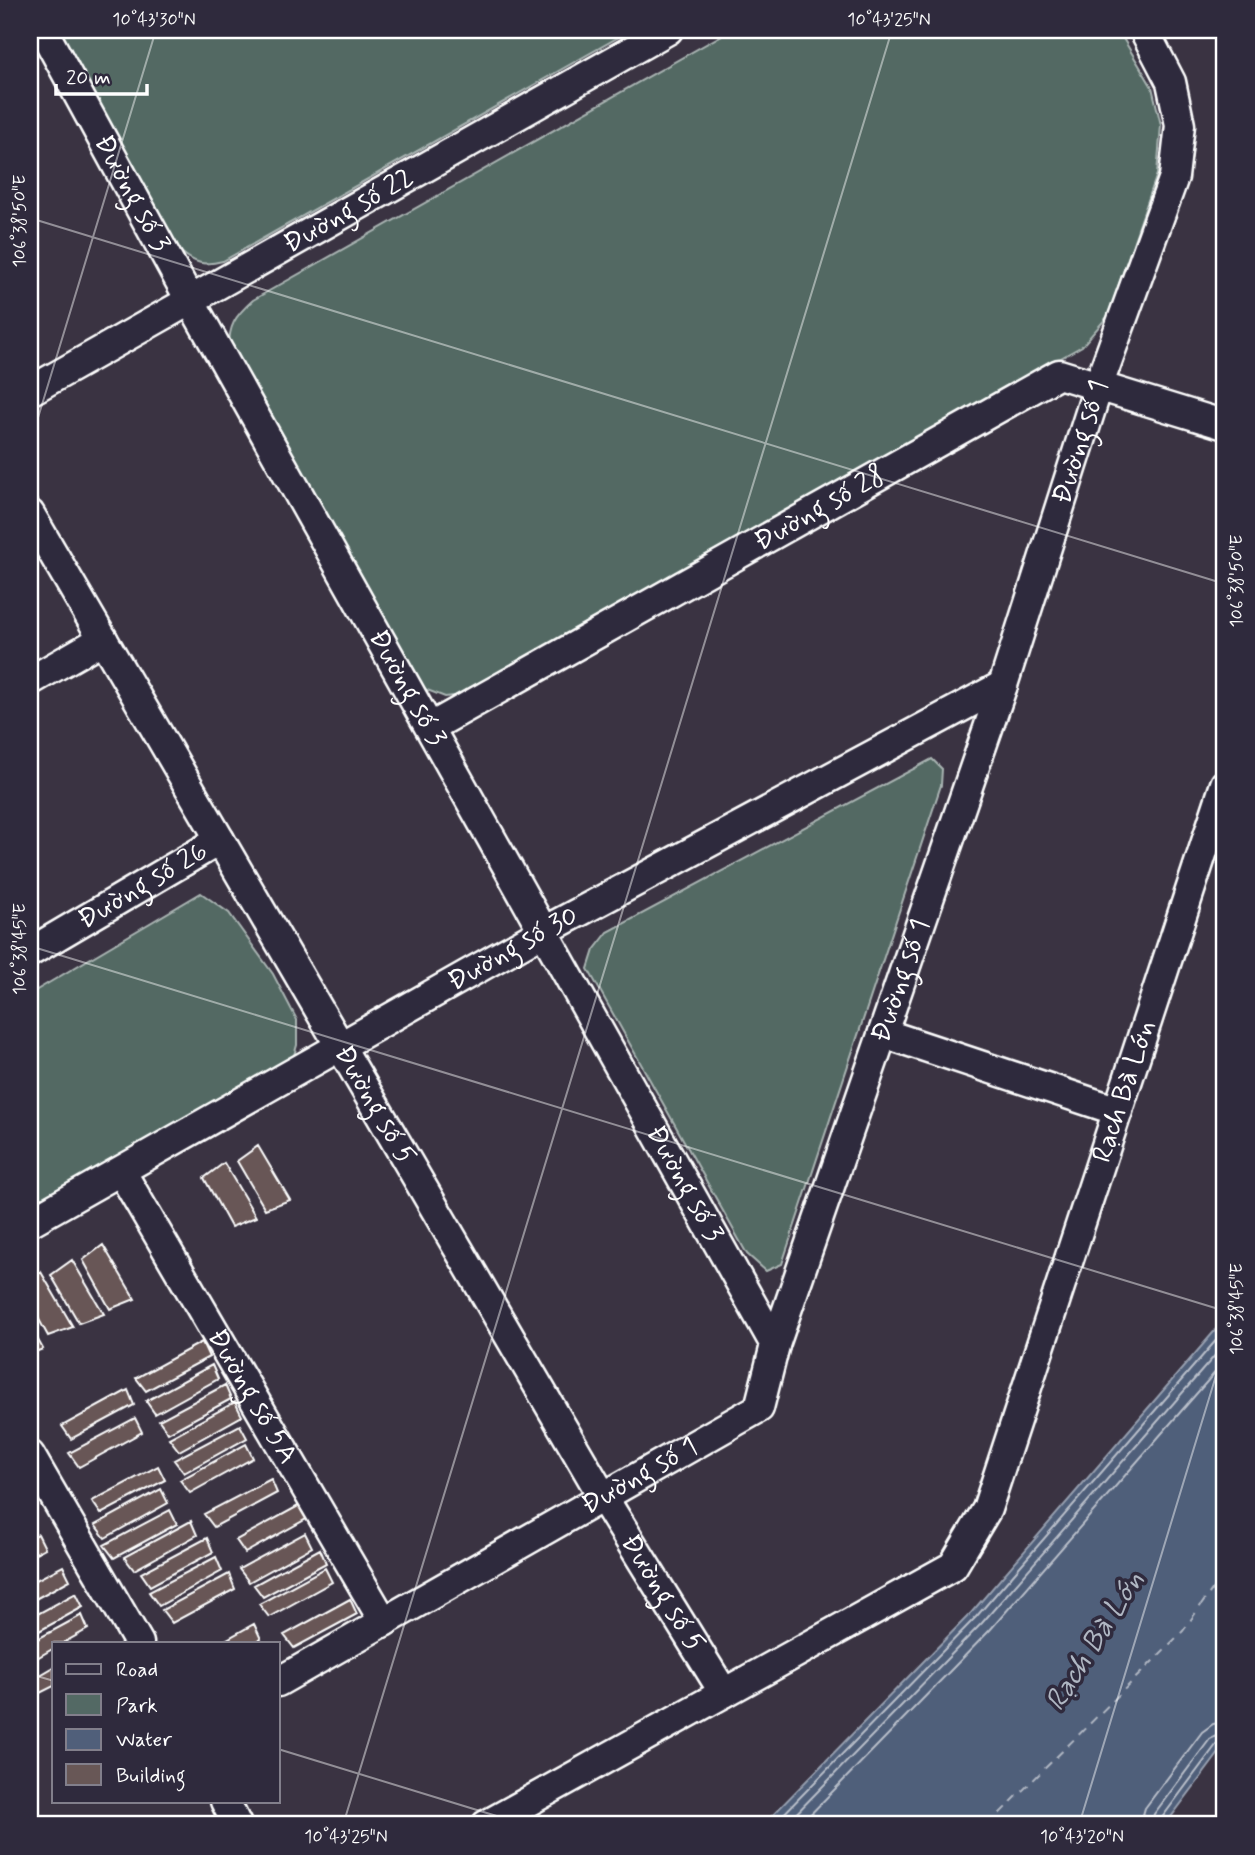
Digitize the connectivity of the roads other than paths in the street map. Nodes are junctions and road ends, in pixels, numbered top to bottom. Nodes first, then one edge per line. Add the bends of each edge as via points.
1 (43, 30) edge
2 (668, 30) edge
3 (1144, 30) edge
4 (190, 300) junction
5 (1100, 384) junction
6 (30, 391) edge
7 (1225, 425) edge
8 (30, 514) edge
9 (103, 639) junction
10 (30, 681) edge
11 (1003, 685) junction
12 (431, 727) junction
13 (1225, 784) edge
14 (220, 840) junction
15 (542, 932) junction
16 (30, 951) edge
17 (883, 1033) junction
18 (341, 1047) junction
19 (1118, 1111) junction
20 (121, 1171) junction
21 (30, 1222) edge
22 (775, 1345) junction
23 (30, 1454) edge
24 (603, 1497) junction
25 (384, 1622) junction
26 (138, 1642) edge
27 (280, 1681) edge
28 (724, 1693) junction
29 (226, 1802) edge
30 (237, 1825) edge
31 (486, 1825) edge

1 - 4 street, Đường số 3
2 - 4 street, Đường số 22
3 - 5 street, Đường số 1 via 1171,82 1180,125 1174,177
4 - 6 street, Đường số 22
4 - 12 street, Đường số 3
5 - 7 street, Đường số 28
5 - 11 street, Đường số 1
5 - 12 street, Đường số 28 via 1059,374
8 - 9 street, Đường số 5
9 - 10 street
9 - 14 street, Đường số 5
11 - 15 street, Đường số 30
11 - 17 street, Đường số 1
12 - 15 street, Đường số 3
13 - 19 street, Rạch Bà Lớn
14 - 16 street, Đường số 26
14 - 18 street, Đường số 5
15 - 18 street, Đường số 30
15 - 22 street, Đường số 3
17 - 19 street
17 - 22 street, Đường số 1
18 - 20 street, Đường số 30
18 - 24 street, Đường số 5
19 - 28 street, Rạch Bà Lớn via 987,1509 953,1566
20 - 21 street, Đường số 30
20 - 25 street, Đường số 5A
22 - 24 street, Đường số 1 via 759,1408
23 - 26 street
24 - 25 street, Đường số 1
24 - 28 street, Đường số 5
25 - 27 street, Đường số 1
28 - 31 street, Rạch Bà Lớn
29 - 30 street

